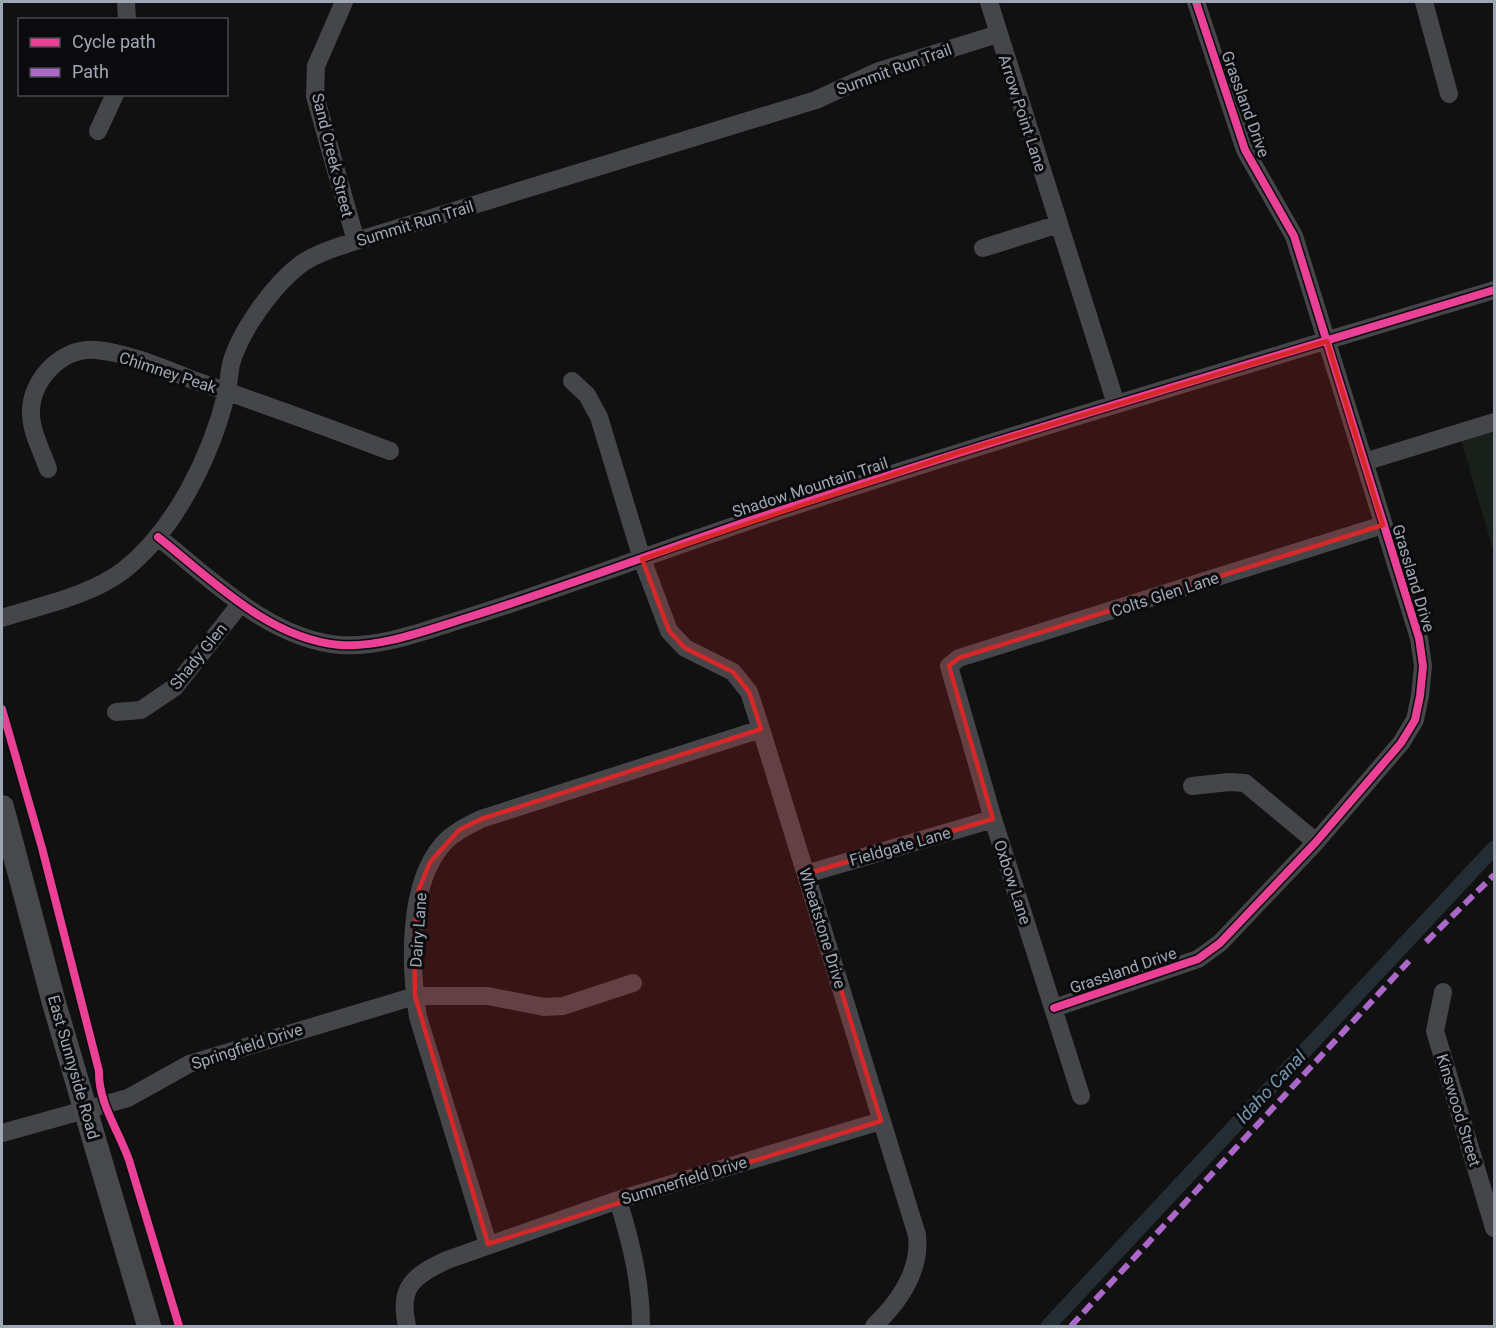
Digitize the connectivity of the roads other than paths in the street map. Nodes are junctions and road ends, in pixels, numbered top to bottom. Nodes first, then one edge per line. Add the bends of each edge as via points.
1 (126, 2) edge
2 (344, 2) edge
3 (989, 2) edge
4 (1196, 2) edge
5 (1424, 2) edge
6 (127, 18) edge
7 (998, 34) junction
8 (1449, 94) dead end
9 (114, 96) edge
10 (98, 131) dead end
11 (1059, 224) junction
12 (356, 241) junction
13 (983, 248) dead end
14 (1494, 290) edge
15 (1326, 341) junction
16 (572, 381) dead end
17 (227, 391) junction
18 (1116, 404) junction
19 (1494, 422) edge
20 (390, 451) dead end
21 (1364, 462) junction
22 (48, 469) dead end
23 (1383, 525) junction
24 (158, 537) junction
25 (642, 559) junction
26 (241, 603) junction
27 (2, 618) edge
28 (949, 666) joint
29 (116, 712) dead end
30 (761, 729) junction
31 (1192, 786) dead end
32 (2, 807) edge
33 (993, 819) junction
34 (1316, 842) junction
35 (806, 874) junction
36 (633, 983) dead end
37 (1443, 992) dead end
38 (415, 996) junction
39 (1054, 1008) junction
40 (1081, 1096) dead end
41 (85, 1107) junction
42 (881, 1121) junction
43 (2, 1133) edge
44 (618, 1200) junction
45 (1494, 1228) edge
46 (488, 1244) junction
47 (149, 1326) edge
48 (408, 1326) edge
49 (641, 1326) edge
50 (874, 1326) edge

1 - 6 street
2 - 12 street, Sand Creek Street via 316,66 315,96
3 - 7 street, Arrow Point Lane
4 - 15 street, Grassland Drive via 1245,150 1294,236
5 - 8 street
7 - 11 street, Arrow Point Lane
7 - 12 street, Summit Run Trail via 879,71 816,100
9 - 10 street
11 - 13 street
11 - 18 street, Arrow Point Lane
12 - 17 street, Summit Run Trail via 301,264 280,284 236,350
14 - 15 street, Shadow Mountain Trail
15 - 18 street, Shadow Mountain Trail
15 - 21 street, Grassland Drive
16 - 25 street, Wheatstone Drive via 587,395 599,417
17 - 20 street, Chimney Peak
17 - 22 street, Chimney Peak via 95,349 75,352 48,368 30,411
17 - 24 street, Summit Run Trail via 192,484
18 - 25 street, Shadow Mountain Trail
19 - 21 street
21 - 23 street, Grassland Drive
23 - 28 street, Colts Glen Lane via 959,658
23 - 34 street, Grassland Drive via 1419,638 1423,666 1415,720 1401,743
24 - 26 street, Shadow Mountain Trail
24 - 27 street, Summit Run Trail via 107,581
25 - 26 street, Shadow Mountain Trail via 418,633 345,645 309,638
25 - 30 street, Wheatstone Drive via 669,631 685,648 733,672 749,692
26 - 29 street, Shady Glen via 175,687 141,710
28 - 33 street, Oxbow Lane
30 - 35 street, Wheatstone Drive
30 - 38 street, Dairy Lane via 481,819 459,830 430,862 419,889 414,938
31 - 34 street via 1245,783
32 - 41 main road, East Sunnyside Road
33 - 35 street, Fieldgate Lane
33 - 39 street, Oxbow Lane
34 - 39 street, Grassland Drive via 1221,943 1198,958
35 - 42 street, Wheatstone Drive
36 - 38 street, Springfield Drive via 563,1006 488,996
37 - 45 street, Kinswood Street via 1435,1031
38 - 41 street, Springfield Drive via 189,1064 128,1098
38 - 46 street, Dairy Lane via 418,1017
39 - 40 street, Oxbow Lane
41 - 43 street, Springfield Drive
41 - 47 main road, East Sunnyside Road
42 - 44 street, Summerfield Drive
42 - 50 street, Wheatstone Drive via 904,1187 919,1252 902,1293
44 - 46 street, Summerfield Drive
44 - 49 street via 633,1251 641,1296
46 - 48 street, Summerfield Drive via 424,1271 412,1281 406,1290 404,1311

